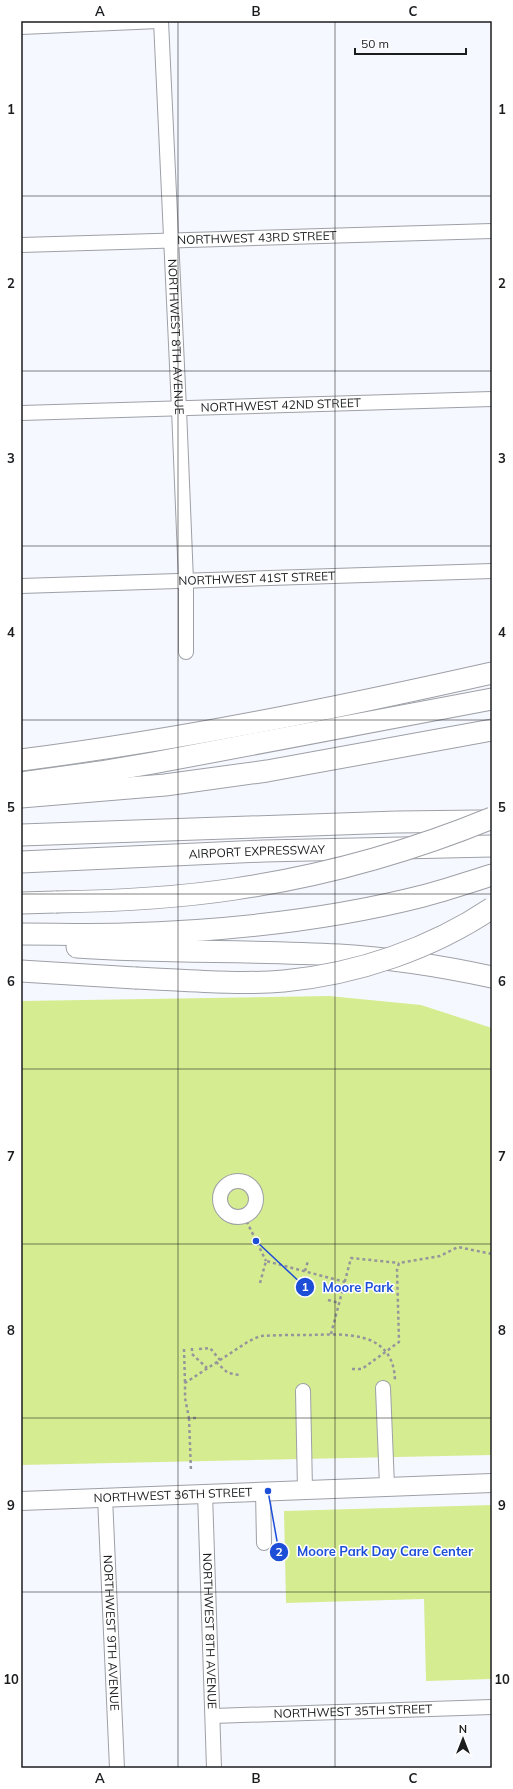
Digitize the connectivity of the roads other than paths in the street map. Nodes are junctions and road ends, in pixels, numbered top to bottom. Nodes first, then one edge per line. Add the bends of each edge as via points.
1 (160, 21) edge
2 (21, 27) edge
3 (492, 231) edge
4 (170, 242) junction
5 (21, 245) edge
6 (492, 400) edge
7 (179, 409) junction
8 (21, 413) edge
9 (492, 571) edge
10 (186, 581) junction
11 (21, 586) edge
12 (186, 652) dead end
13 (492, 672) edge
14 (492, 699) edge
15 (492, 730) edge
16 (21, 760) edge
17 (21, 782) edge
18 (21, 797) edge
19 (492, 818) edge
20 (492, 821) edge
21 (21, 835) edge
22 (492, 846) edge
23 (21, 862) edge
24 (492, 875) edge
25 (21, 903) edge
26 (492, 908) edge
27 (21, 934) edge
28 (21, 940) edge
29 (21, 971) edge
30 (492, 977) edge
31 (389, 1388) road end
32 (303, 1391) dead end
33 (492, 1483) edge
34 (387, 1486) junction
35 (305, 1490) junction
36 (263, 1491) junction
37 (204, 1493) junction
38 (105, 1497) junction
39 (21, 1500) edge
40 (264, 1543) dead end
41 (492, 1707) edge
42 (213, 1716) junction
43 (117, 1768) edge
44 (214, 1768) edge

1 - 2 street
1 - 4 street, NORTHWEST 8TH AVENUE
3 - 4 street, NORTHWEST 43RD STREET
4 - 5 street, NORTHWEST 43RD STREET
4 - 7 street, NORTHWEST 8TH AVENUE
6 - 7 street, NORTHWEST 42ND STREET
7 - 8 street, NORTHWEST 42ND STREET
7 - 10 street, NORTHWEST 8TH AVENUE
9 - 10 street, NORTHWEST 41ST STREET
10 - 11 street, NORTHWEST 41ST STREET
10 - 12 street, NORTHWEST 8TH AVENUE
13 - 16 highway via 335,707 136,743
14 - 17 highway via 145,764
15 - 18 highway via 267,771 165,785
19 - 25 highway, bridge via 377,859 283,881 191,894 103,901
20 - 21 highway, AIRPORT EXPRESSWAY
22 - 23 highway, AIRPORT EXPRESSWAY
24 - 27 highway via 424,896 342,913 235,927 122,934
26 - 29 highway, bridge via 464,926 410,951 343,971 291,980 256,982 135,978
28 - 30 highway via 122,950 348,956 435,965
31 - 34 street
32 - 35 street
33 - 34 main road, NORTHWEST 36TH STREET
34 - 35 main road, NORTHWEST 36TH STREET
35 - 36 main road, NORTHWEST 36TH STREET
36 - 37 main road, NORTHWEST 36TH STREET
36 - 40 street
37 - 38 main road, NORTHWEST 36TH STREET
37 - 42 street, NORTHWEST 8TH AVENUE
38 - 39 main road, NORTHWEST 36TH STREET
38 - 43 street, NORTHWEST 9TH AVENUE
41 - 42 street, NORTHWEST 35TH STREET
42 - 44 street, NORTHWEST 8TH AVENUE

